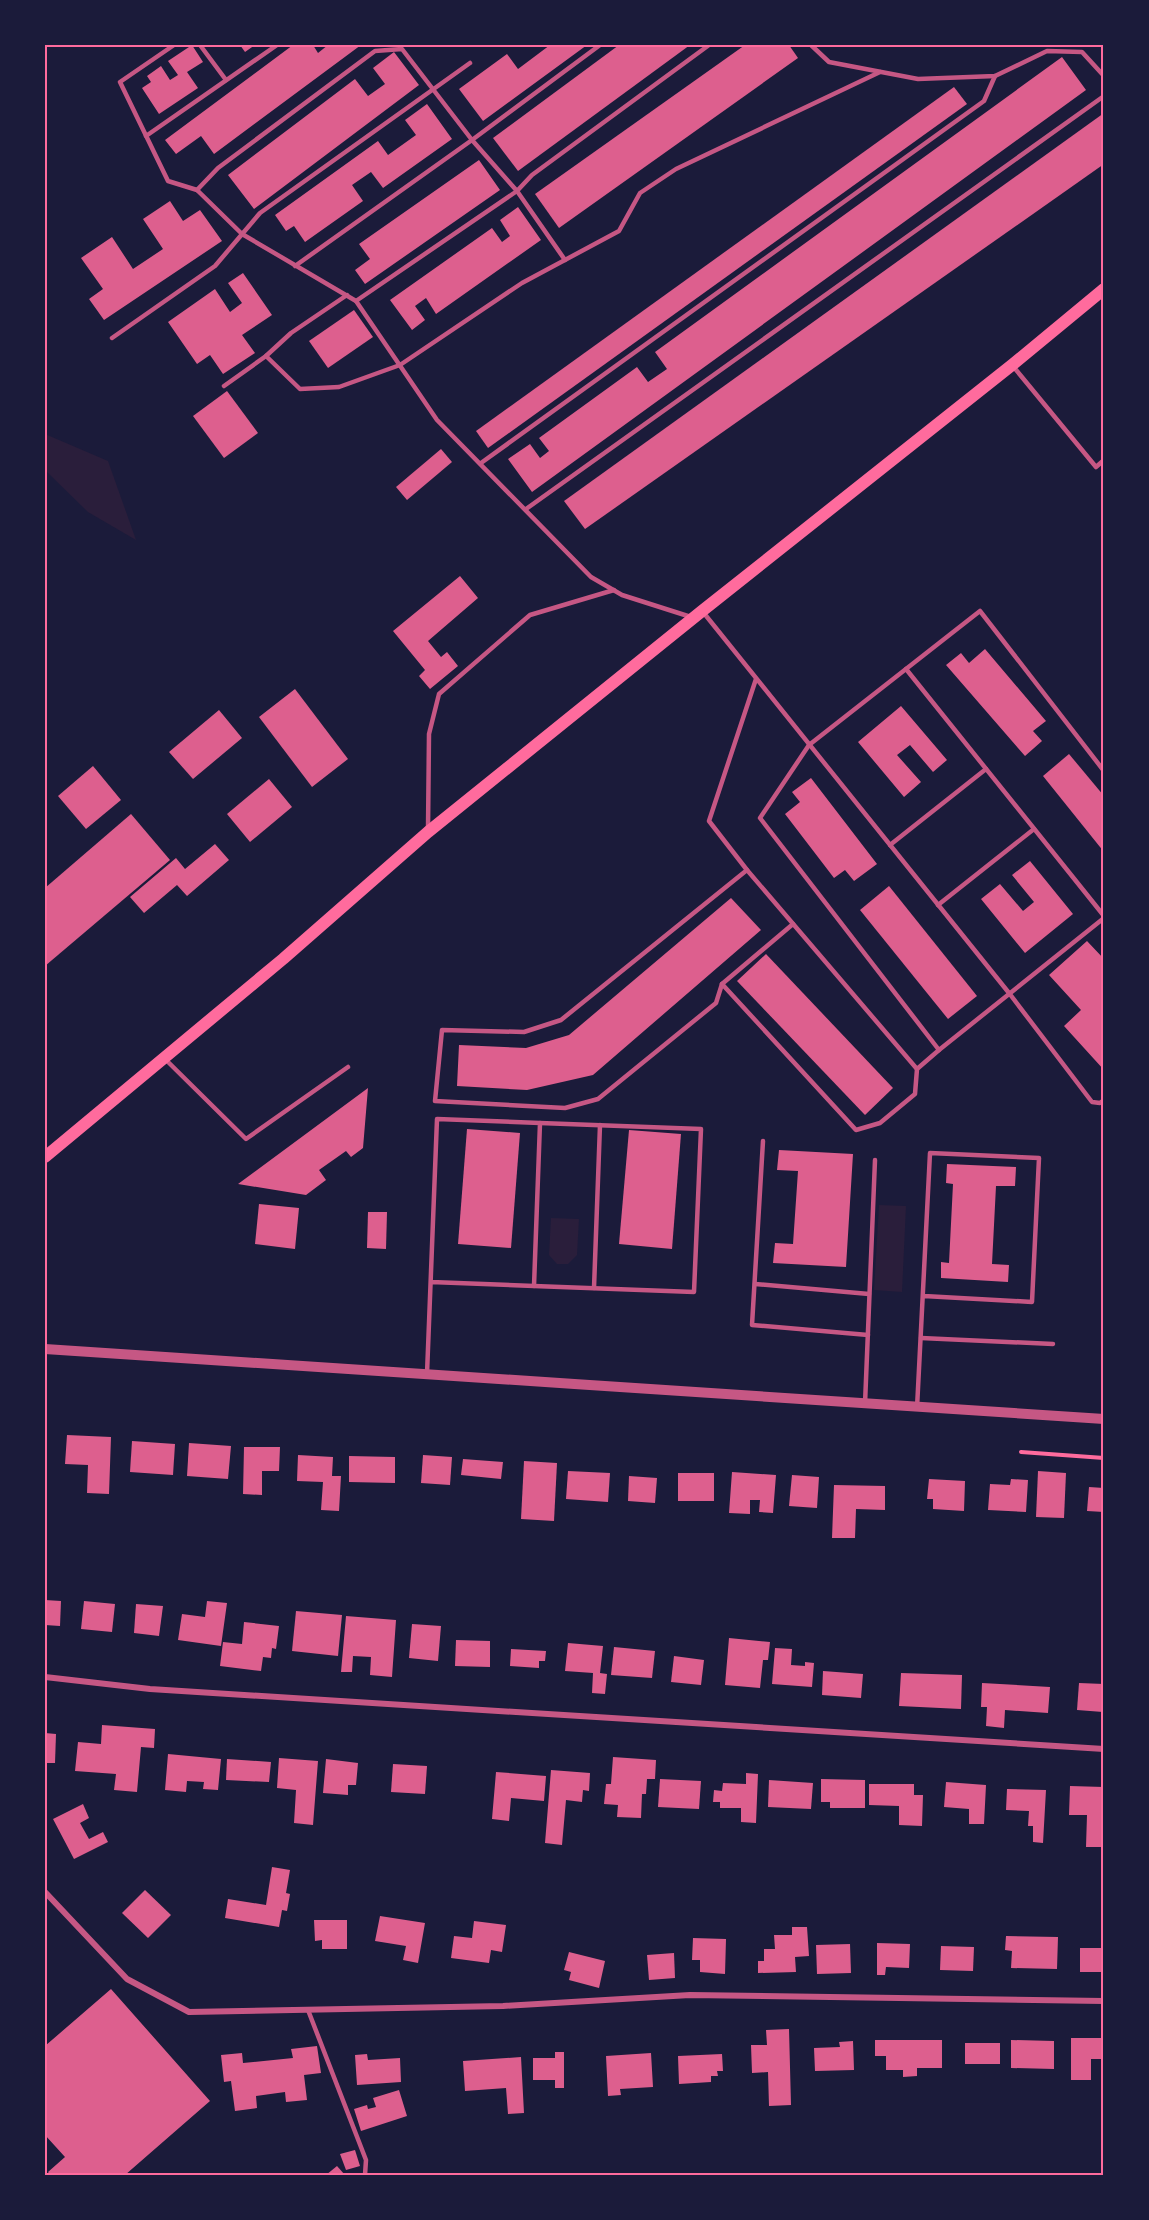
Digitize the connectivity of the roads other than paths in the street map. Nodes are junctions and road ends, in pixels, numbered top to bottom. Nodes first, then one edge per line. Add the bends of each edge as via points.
1 (174, 45) edge
2 (200, 45) edge
3 (277, 45) edge
4 (600, 45) edge
5 (709, 45) edge
6 (811, 45) edge
7 (470, 63) dead end
8 (880, 72) junction
9 (995, 76) junction
10 (1104, 76) edge
11 (226, 80) junction
12 (433, 90) junction
13 (1104, 96) edge
14 (146, 136) junction
15 (472, 140) junction
16 (197, 190) junction
17 (517, 191) junction
18 (242, 234) junction
19 (566, 260) junction
20 (295, 266) junction
21 (1104, 289) edge
22 (347, 295) junction
23 (356, 301) junction
24 (112, 338) dead end
25 (266, 356) junction
26 (400, 365) junction
27 (1012, 365) junction
28 (224, 386) dead end
29 (1104, 460) edge
30 (481, 464) junction
31 (526, 508) junction
32 (614, 590) junction
33 (697, 614) junction
34 (906, 669) junction
35 (756, 679) junction
36 (809, 745) junction
37 (986, 769) junction
38 (1104, 771) edge
39 (1034, 829) junction
40 (428, 832) junction
41 (890, 846) junction
42 (747, 870) junction
43 (938, 905) junction
44 (1104, 917) edge
45 (793, 924) junction
46 (722, 984) junction
47 (1009, 993) junction
48 (939, 1050) junction
49 (164, 1058) junction
50 (348, 1067) dead end
51 (917, 1069) junction
52 (1104, 1100) edge
53 (540, 1123) junction
54 (600, 1125) junction
55 (763, 1141) dead end
56 (45, 1156) edge
57 (875, 1160) dead end
58 (431, 1282) junction
59 (754, 1284) junction
60 (534, 1286) junction
61 (594, 1288) junction
62 (869, 1294) junction
63 (924, 1296) junction
64 (868, 1335) junction
65 (921, 1338) junction
66 (1053, 1344) dead end
67 (45, 1349) edge
68 (427, 1374) junction
69 (865, 1404) junction
70 (917, 1408) junction
71 (1104, 1419) edge
72 (45, 1677) edge
73 (1104, 1749) edge
74 (45, 1892) edge
75 (1104, 2001) edge
76 (308, 2010) junction
77 (365, 2175) edge

1 - 14 lane via 120,82
2 - 11 lane
3 - 11 lane
4 - 15 lane
5 - 17 lane via 532,175
6 - 8 lane via 829,62
7 - 12 lane
8 - 9 lane via 918,79
8 - 19 lane via 676,169 640,193 619,231
9 - 10 lane via 1047,51 1082,52
9 - 30 lane via 984,101
11 - 14 lane
12 - 15 lane
12 - 16 lane via 402,49 375,51 218,168
12 - 18 lane via 260,213
13 - 31 lane
14 - 16 lane via 168,181
15 - 17 lane
15 - 20 lane
16 - 18 lane
17 - 19 lane
17 - 23 lane
18 - 20 lane
18 - 24 lane via 215,266
19 - 26 lane via 522,283
20 - 22 lane
21 - 27 main road
22 - 23 lane
22 - 25 lane via 291,333
23 - 26 lane
25 - 26 lane via 300,389 339,387
25 - 28 lane
26 - 30 lane via 437,420
27 - 29 lane via 1096,467
27 - 33 main road
30 - 31 lane
31 - 32 lane via 591,577
32 - 33 lane
32 - 40 lane via 530,615 439,694 429,734
33 - 35 lane
33 - 40 main road
34 - 36 lane
34 - 37 lane
34 - 38 lane via 980,611
35 - 36 lane
35 - 42 lane via 709,821
36 - 41 lane
36 - 48 lane via 760,818
37 - 39 lane
37 - 41 lane
39 - 43 lane
39 - 44 lane
40 - 49 main road
41 - 43 lane
42 - 45 lane
42 - 46 lane via 561,1020 524,1032 442,1030 435,1101 565,1108 598,1099 716,1003
43 - 47 lane
44 - 47 lane
45 - 46 lane
45 - 51 lane
46 - 51 lane via 856,1130 880,1123 915,1094
47 - 48 lane
47 - 52 lane via 1092,1102
48 - 51 lane
49 - 50 lane via 246,1139
49 - 56 main road
53 - 54 lane
53 - 58 lane via 437,1119
53 - 60 lane
54 - 61 lane
54 - 61 lane via 701,1129 694,1292
55 - 59 lane
57 - 62 lane
58 - 60 lane
58 - 68 lane
59 - 62 lane
59 - 64 lane via 752,1325
60 - 61 lane
62 - 64 lane
63 - 63 lane via 930,1153 1039,1158 1032,1302
63 - 65 lane
64 - 69 lane
65 - 66 lane
65 - 70 lane
67 - 68 street
68 - 69 street
69 - 70 street
70 - 71 street
72 - 73 street via 150,1689
74 - 76 street via 127,1979 189,2012
75 - 76 street via 690,1995 502,2006
76 - 77 lane via 366,2160

